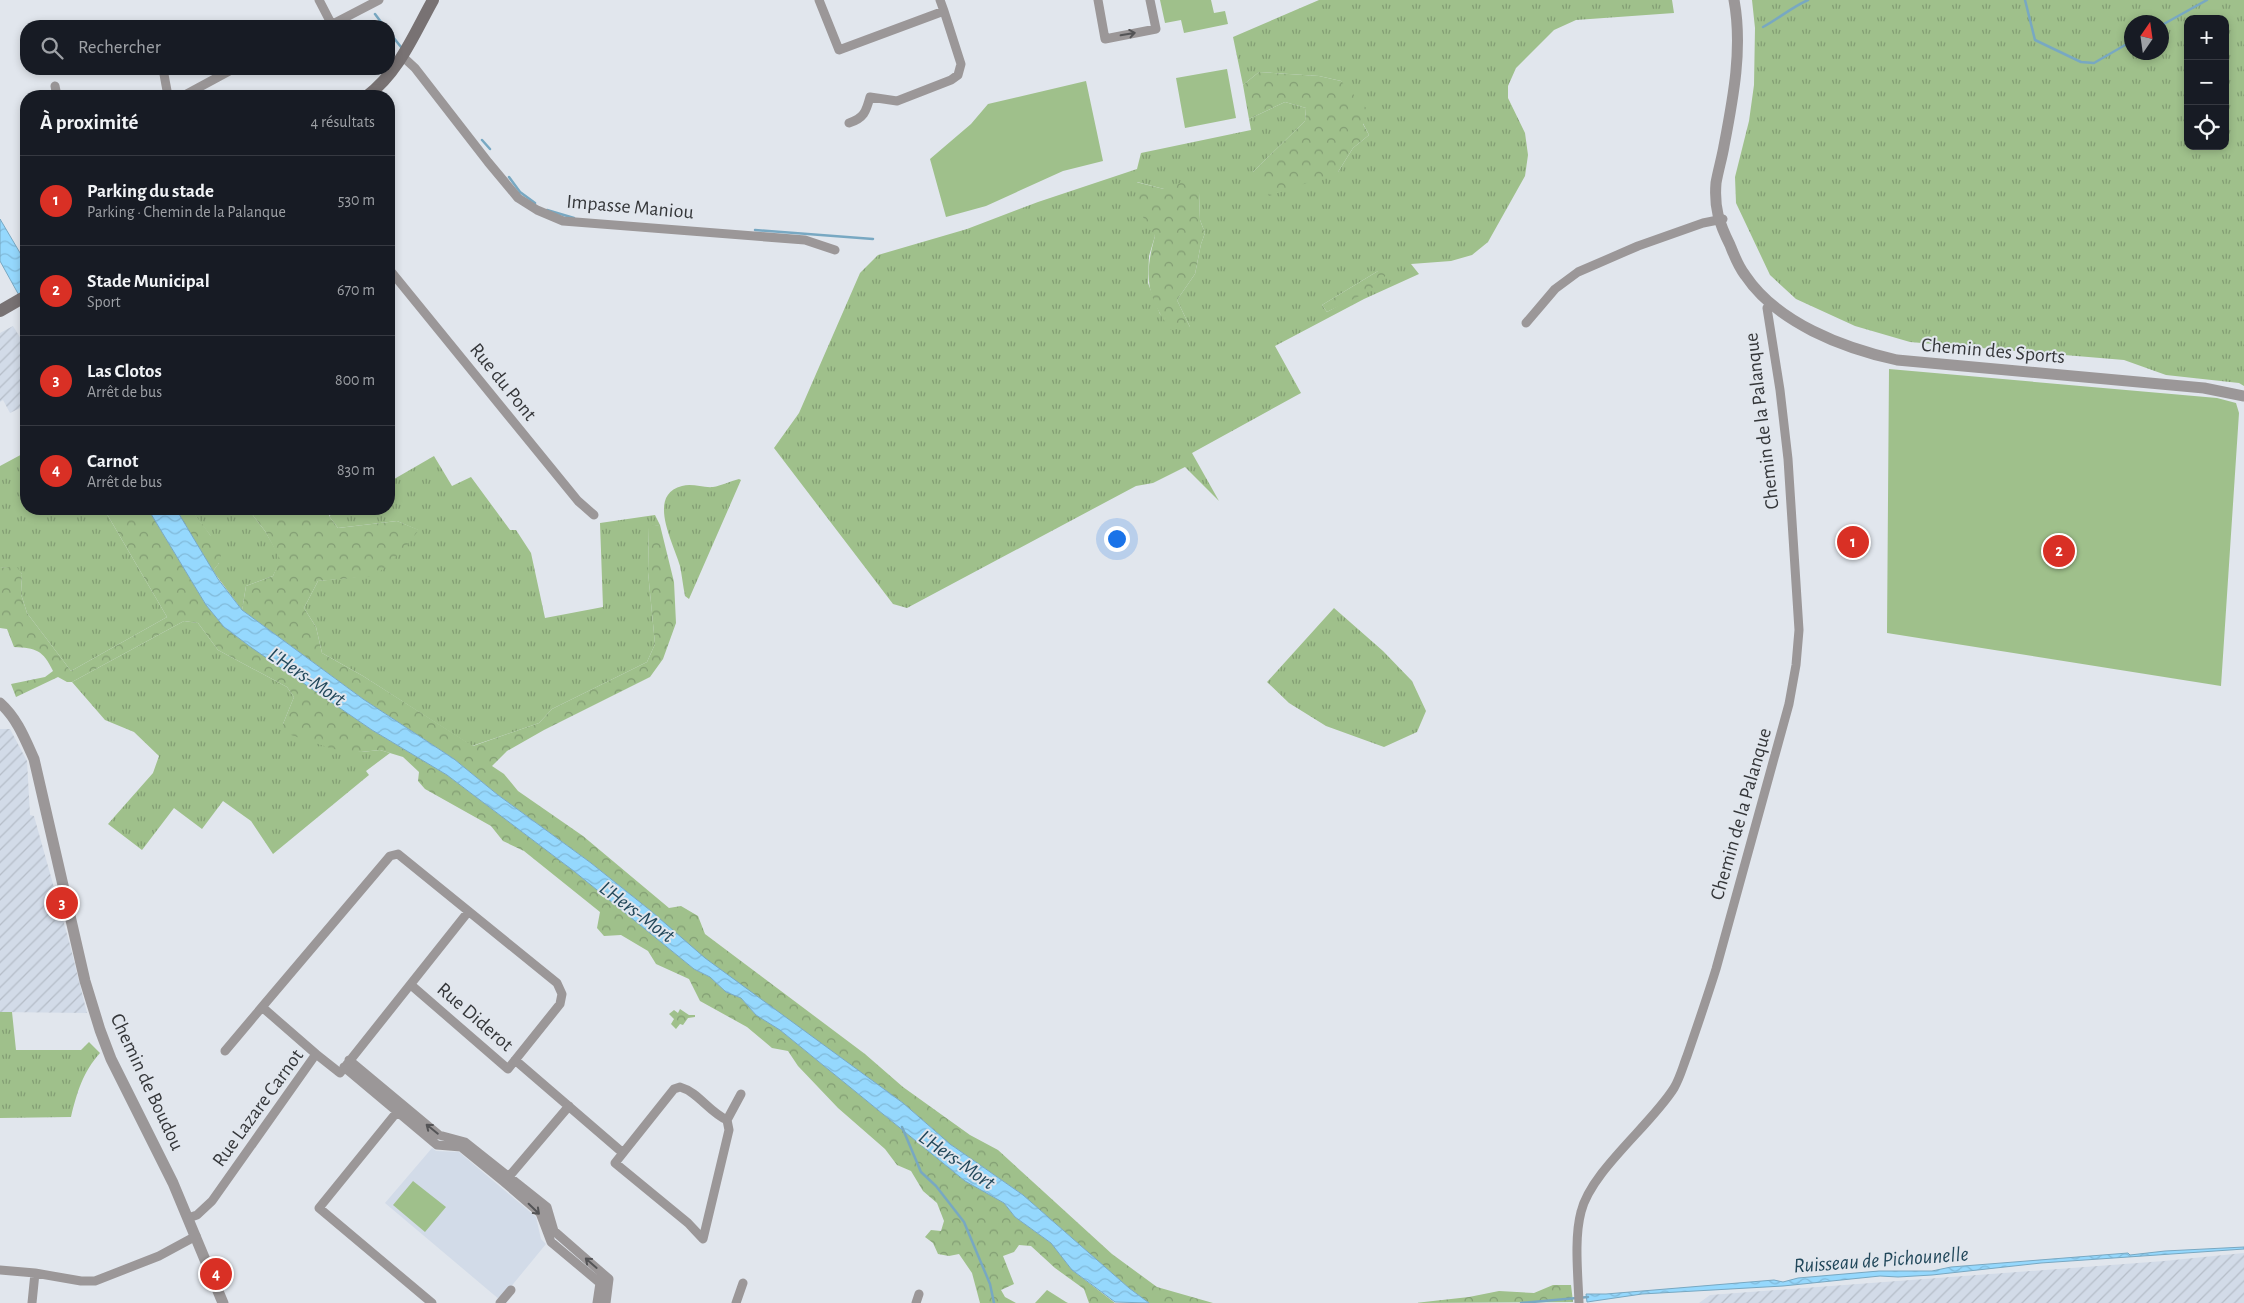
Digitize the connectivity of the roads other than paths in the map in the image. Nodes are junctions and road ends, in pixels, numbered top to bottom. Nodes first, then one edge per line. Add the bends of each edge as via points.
1 (319, 0) edge
2 (379, 0) edge
3 (433, 0) edge
4 (819, 0) edge
5 (940, 0) edge
6 (1098, 0) edge
7 (1150, 0) edge
8 (1734, 0) edge
9 (362, 5) edge
10 (944, 10) junction
11 (327, 20) edge
12 (339, 20) edge
13 (402, 56) junction
14 (395, 66) edge
15 (164, 75) edge
16 (222, 75) edge
17 (388, 75) edge
18 (56, 86) dead end
19 (56, 90) edge
20 (167, 90) edge
21 (194, 90) edge
22 (373, 90) edge
23 (849, 123) dead end
24 (1720, 219) junction
25 (835, 250) dead end
26 (395, 276) edge
27 (20, 299) edge
28 (4, 308) edge
29 (1767, 308) dead end
30 (1526, 323) dead end
31 (2244, 396) edge
32 (594, 515) dead end
33 (0, 702) edge
34 (468, 912) junction
35 (411, 985) junction
36 (262, 1007) junction
37 (225, 1051) dead end
38 (316, 1054) junction
39 (515, 1060) junction
40 (347, 1064) junction
41 (741, 1094) dead end
42 (569, 1106) junction
43 (400, 1108) junction
44 (727, 1120) junction
45 (623, 1153) junction
46 (506, 1179) junction
47 (188, 1218) junction
48 (196, 1236) junction
49 (0, 1270) edge
50 (35, 1273) junction
51 (743, 1283) dead end
52 (510, 1290) dead end
53 (919, 1294) dead end
54 (32, 1303) edge
55 (223, 1303) edge
56 (432, 1303) edge
57 (500, 1303) edge
58 (597, 1303) edge
59 (606, 1303) edge
60 (736, 1303) edge
61 (916, 1303) edge
62 (1579, 1303) edge

1 - 11 street
2 - 9 street
3 - 13 main road
4 - 10 street via 839,50
5 - 10 street
6 -> 7 street via 1105,39 1156,29
8 - 24 street, Chemin des Sports via 1738,20 1737,57 1732,107 1720,168
9 - 12 street
10 - 23 street via 961,64 958,75 897,101 870,97 866,113
13 - 14 main road
13 - 25 street, Impasse Maniou via 518,198 537,210 563,221 805,240
15 - 20 street
16 - 21 street
17 - 22 main road
18 - 19 street
24 - 30 street via 1638,246 1578,272 1555,289
24 - 31 street, Chemin des Sports via 1757,291 1783,314 1854,348 1897,360 2204,388
26 - 32 street, Rue du Pont via 578,501
27 - 28 main road
29 - 62 street, Chemin de la Palanque via 1788,459 1799,630 1789,704 1713,977 1675,1086 1610,1164 1589,1192 1581,1210
33 - 47 street, Chemin de Boudou via 21,730 34,760 85,981 100,1030
34 - 35 street
34 - 36 street via 398,854 390,856
34 - 39 street via 557,983 562,994 560,1004
35 - 39 street, Rue Diderot via 508,1069
35 - 40 street
36 - 37 street
36 - 38 street
38 - 40 street, Rue Lazare Carnot via 340,1073
38 - 47 street, Rue Lazare Carnot via 212,1201 197,1215
39 - 42 street
40 - 43 street
41 - 44 street
42 - 45 street
42 - 46 street
43 - 46 street via 436,1145 461,1146
43 - 56 street via 319,1208
44 - 45 street via 680,1087 674,1089
44 - 45 street via 729,1130 704,1239 615,1163
46 -> 58 street via 540,1213 551,1242 600,1283
59 -> 46 street via 609,1279 554,1231 547,1207
47 - 48 street, Chemin de Boudou
48 - 50 street via 159,1256 95,1281
48 - 55 street, Chemin de Boudou
49 - 50 street
50 - 54 street
51 - 60 street
52 - 57 street
53 - 61 street

